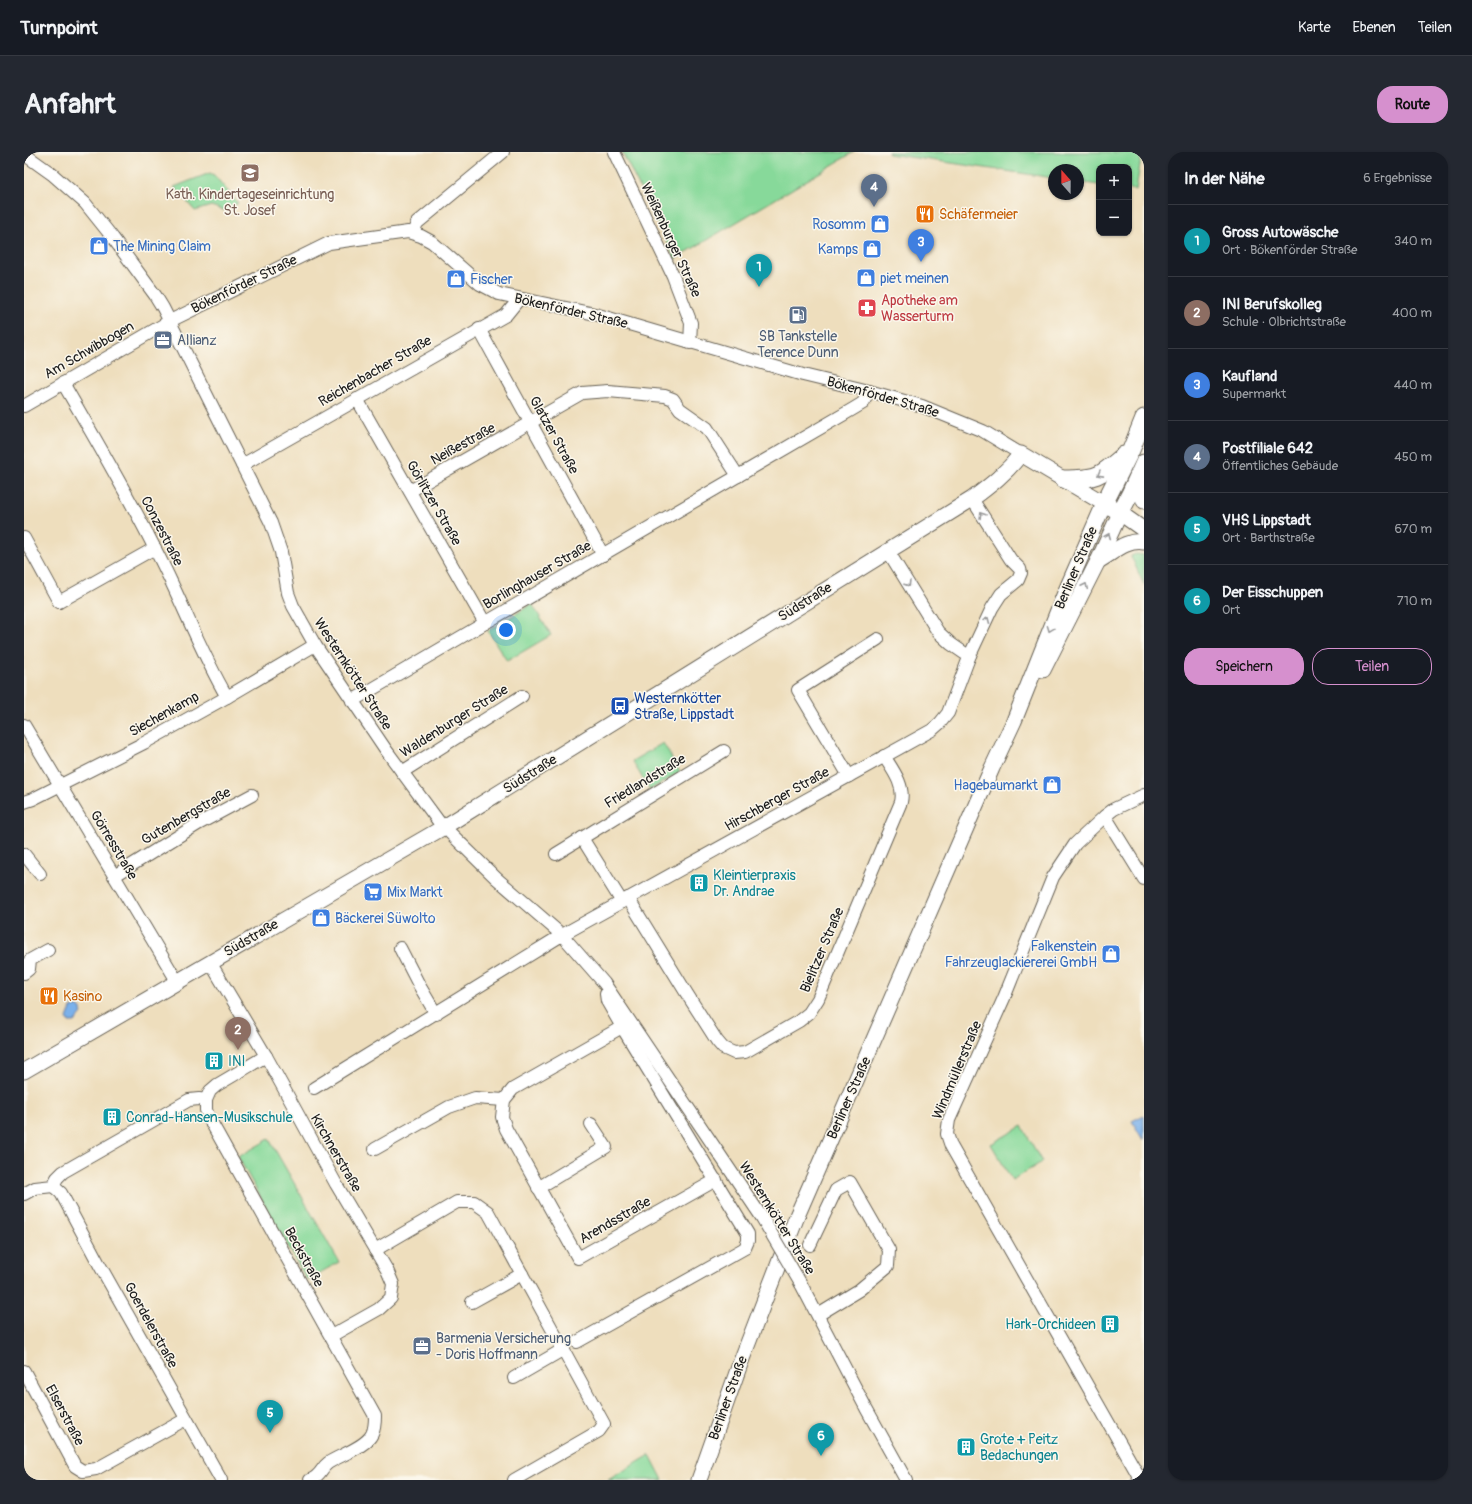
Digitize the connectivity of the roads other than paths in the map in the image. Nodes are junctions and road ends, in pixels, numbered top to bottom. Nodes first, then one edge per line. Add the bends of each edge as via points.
1 (503, 152) edge
2 (614, 152) edge
3 (24, 154) edge
4 (413, 233) junction
5 (519, 299) junction
6 (170, 321) junction
7 (478, 330) junction
8 (690, 343) junction
9 (63, 383) junction
10 (869, 391) junction
11 (357, 399) junction
12 (24, 406) edge
13 (1144, 418) edge
14 (530, 422) junction
15 (1131, 450) junction
16 (1021, 454) junction
17 (242, 465) junction
18 (1143, 465) edge
19 (738, 476) junction
20 (1063, 479) junction
21 (410, 491) junction
22 (972, 499) junction
23 (1144, 501) edge
24 (1104, 504) junction
25 (1120, 513) junction
26 (1144, 530) edge
27 (24, 538) edge
28 (1144, 542) edge
29 (155, 548) junction
30 (888, 551) junction
31 (603, 555) junction
32 (1098, 561) junction
33 (485, 623) junction
34 (878, 639) dead end
35 (315, 645) junction
36 (970, 655) junction
37 (522, 696) dead end
38 (227, 697) junction
39 (352, 701) junction
40 (1014, 722) junction
41 (24, 725) edge
42 (724, 751) dead end
43 (884, 756) junction
44 (402, 772) junction
45 (849, 776) junction
46 (60, 786) junction
47 (252, 795) dead end
48 (1144, 795) edge
49 (24, 802) edge
50 (1105, 816) junction
51 (444, 827) junction
52 (582, 838) junction
53 (24, 854) edge
54 (556, 854) dead end
55 (40, 874) dead end
56 (114, 876) junction
57 (1144, 879) edge
58 (625, 900) junction
59 (562, 935) junction
60 (400, 948) dead end
61 (48, 950) dead end
62 (210, 962) junction
63 (26, 966) edge
64 (177, 981) junction
65 (604, 983) junction
66 (436, 1014) junction
67 (622, 1027) junction
68 (266, 1056) junction
69 (24, 1071) edge
70 (314, 1088) dead end
71 (206, 1100) junction
72 (504, 1100) junction
73 (592, 1124) dead end
74 (374, 1149) dead end
75 (716, 1180) junction
76 (52, 1186) junction
77 (538, 1188) junction
78 (24, 1194) edge
79 (810, 1245) dead end
80 (375, 1250) junction
81 (522, 1274) junction
82 (472, 1302) dead end
83 (818, 1315) junction
84 (331, 1336) junction
85 (577, 1342) dead end
86 (564, 1349) junction
87 (24, 1371) edge
88 (514, 1378) dead end
89 (186, 1419) junction
90 (314, 1479) edge
91 (221, 1480) edge
92 (514, 1480) edge
93 (699, 1480) edge
94 (906, 1480) edge
95 (1141, 1480) edge

1 - 4 street via 417,222
2 - 8 street, Weißenburger Straße via 673,276 692,323
3 - 6 street via 52,174 85,204 117,242 151,289
4 - 5 street, Bökenförder Straße via 432,242 480,284 499,294
4 - 6 street, Bökenförder Straße via 328,242
5 - 7 street, Reichenbacher Straße via 506,315
5 - 8 street, Bökenförder Straße via 595,314
6 - 9 street, Am Schwibbogen
6 - 17 street, Westernkötter Straße
7 - 11 street, Reichenbacher Straße
7 - 14 street, Glatzer Straße
8 - 10 street, Bökenförder Straße via 803,376
9 - 12 street, Am Schwibbogen
9 - 29 street, Conzestraße
10 - 16 street, Bökenförder Straße via 939,412 983,431
10 - 19 street, Borlinghauser Straße via 866,400 860,405
11 - 17 street, Reichenbacher Straße
11 - 21 street, Görlitzer Straße
13 - 15 highway, Berliner Straße
14 - 19 street via 582,393 608,391 665,396 673,399 680,409 707,428
14 - 21 street, Neißestraße
14 - 31 street, Glatzer Straße
15 -> 20 highway via 1093,478
15 - 24 highway, Berliner Straße
16 - 20 main road, Bökenförder Straße
16 - 22 main road, Südstraße via 997,481
17 - 35 street, Westernkötter Straße via 271,523 281,552 287,589 293,606
18 - 23 main road via 1141,491
18 - 25 highway, Berliner Straße
19 - 31 street, Borlinghauser Straße
20 - 24 main road, Bökenförder Straße
21 - 33 street, Görlitzer Straße
22 - 30 main road, Südstraße
36 -> 22 street, Hirschberger Straße via 992,608 1002,594 1018,580 1021,573
24 - 25 main road, Bökenförder Straße
24 -> 40 main road, Berliner Straße via 1065,593
25 - 26 main road, Bökenförder Straße
32 -> 25 main road, Berliner Straße
27 - 29 street via 60,602
28 - 32 main road via 1124,544
29 - 38 street, Conzestraße via 210,667
30 -> 36 street via 938,632 951,644
30 - 51 main road, Südstraße
31 - 33 street, Borlinghauser Straße
40 -> 32 main road, Berliner Straße via 1050,658
33 - 39 street, Borlinghauser Straße
34 - 45 street via 798,690
35 - 38 street, Siechenkamp
35 - 39 street, Westernkötter Straße
36 - 43 street, Hirschberger Straße via 948,713 940,724
37 - 44 street, Waldenburger Straße
38 - 46 street, Siechenkamp
39 - 44 street, Westernkötter Straße
40 - 93 main road, Berliner Straße via 797,1216
41 - 46 street, Görresstraße
42 - 52 street, Friedlandstraße
43 - 45 street, Hirschberger Straße
43 - 58 street, Bielitzer Straße via 901,787 901,802 818,999 809,1013 799,1021 745,1052 734,1054 717,1041
44 - 51 street, Westernkötter Straße
45 - 58 street, Hirschberger Straße
46 - 49 street, Siechenkamp
46 - 56 street, Görresstraße
47 - 56 street, Gutenbergstraße via 198,824
48 - 50 street, Windmüllerstraße
50 - 57 street
50 - 95 street, Windmüllerstraße via 1076,844 1053,877 1004,998 949,1120 947,1134 950,1146 985,1209
51 - 59 street, Westernkötter Straße via 496,878
51 - 62 main road, Südstraße
52 - 54 street, Friedlandstraße
52 - 58 street
53 - 55 street
56 - 64 street, Görresstraße
58 - 59 street, Hirschberger Straße
59 - 65 street, Westernkötter Straße
59 - 66 street, Hirschberger Straße
60 - 66 street
61 - 63 street via 30,960
62 - 64 main road, Südstraße
62 - 68 street, Kirchnerstraße
64 - 69 main road, Südstraße
65 - 67 street, Westernkötter Straße via 607,1001
65 - 83 street, Westernkötter Straße, bridge via 761,1216
66 - 70 street, Hirschberger Straße
67 - 72 street via 513,1089
67 - 75 street, Westernkötter Straße
68 - 71 street via 217,1085 210,1091
68 - 80 street, Kirchnerstraße
71 - 76 street via 189,1100 63,1172
71 - 84 street, Beckstraße via 210,1120
72 - 74 street via 475,1098 449,1107
72 - 77 street, Arendsstraße via 502,1117 506,1129
73 - 77 street via 606,1147
75 - 77 street, Arendsstraße via 578,1258
75 - 85 street, Westernkötter Straße via 748,1234 745,1248
76 - 78 street via 35,1188
76 - 89 street, Goerdelerstraße via 61,1193
79 - 83 street via 836,1190 850,1182 889,1250 888,1266 859,1290
80 - 81 street via 457,1202 474,1202 488,1212
80 - 84 street, Kirchnerstraße via 393,1284 391,1298 379,1309
81 - 82 street
81 - 86 street
83 - 94 street, Westernkötter Straße
84 - 90 street, Beckstraße via 375,1416 375,1428 372,1436 364,1443 326,1464
86 - 88 street
86 - 92 street via 604,1424 600,1431
87 - 89 street, Elserstraße via 75,1466 83,1471 96,1469
89 - 91 street, Goerdelerstraße

